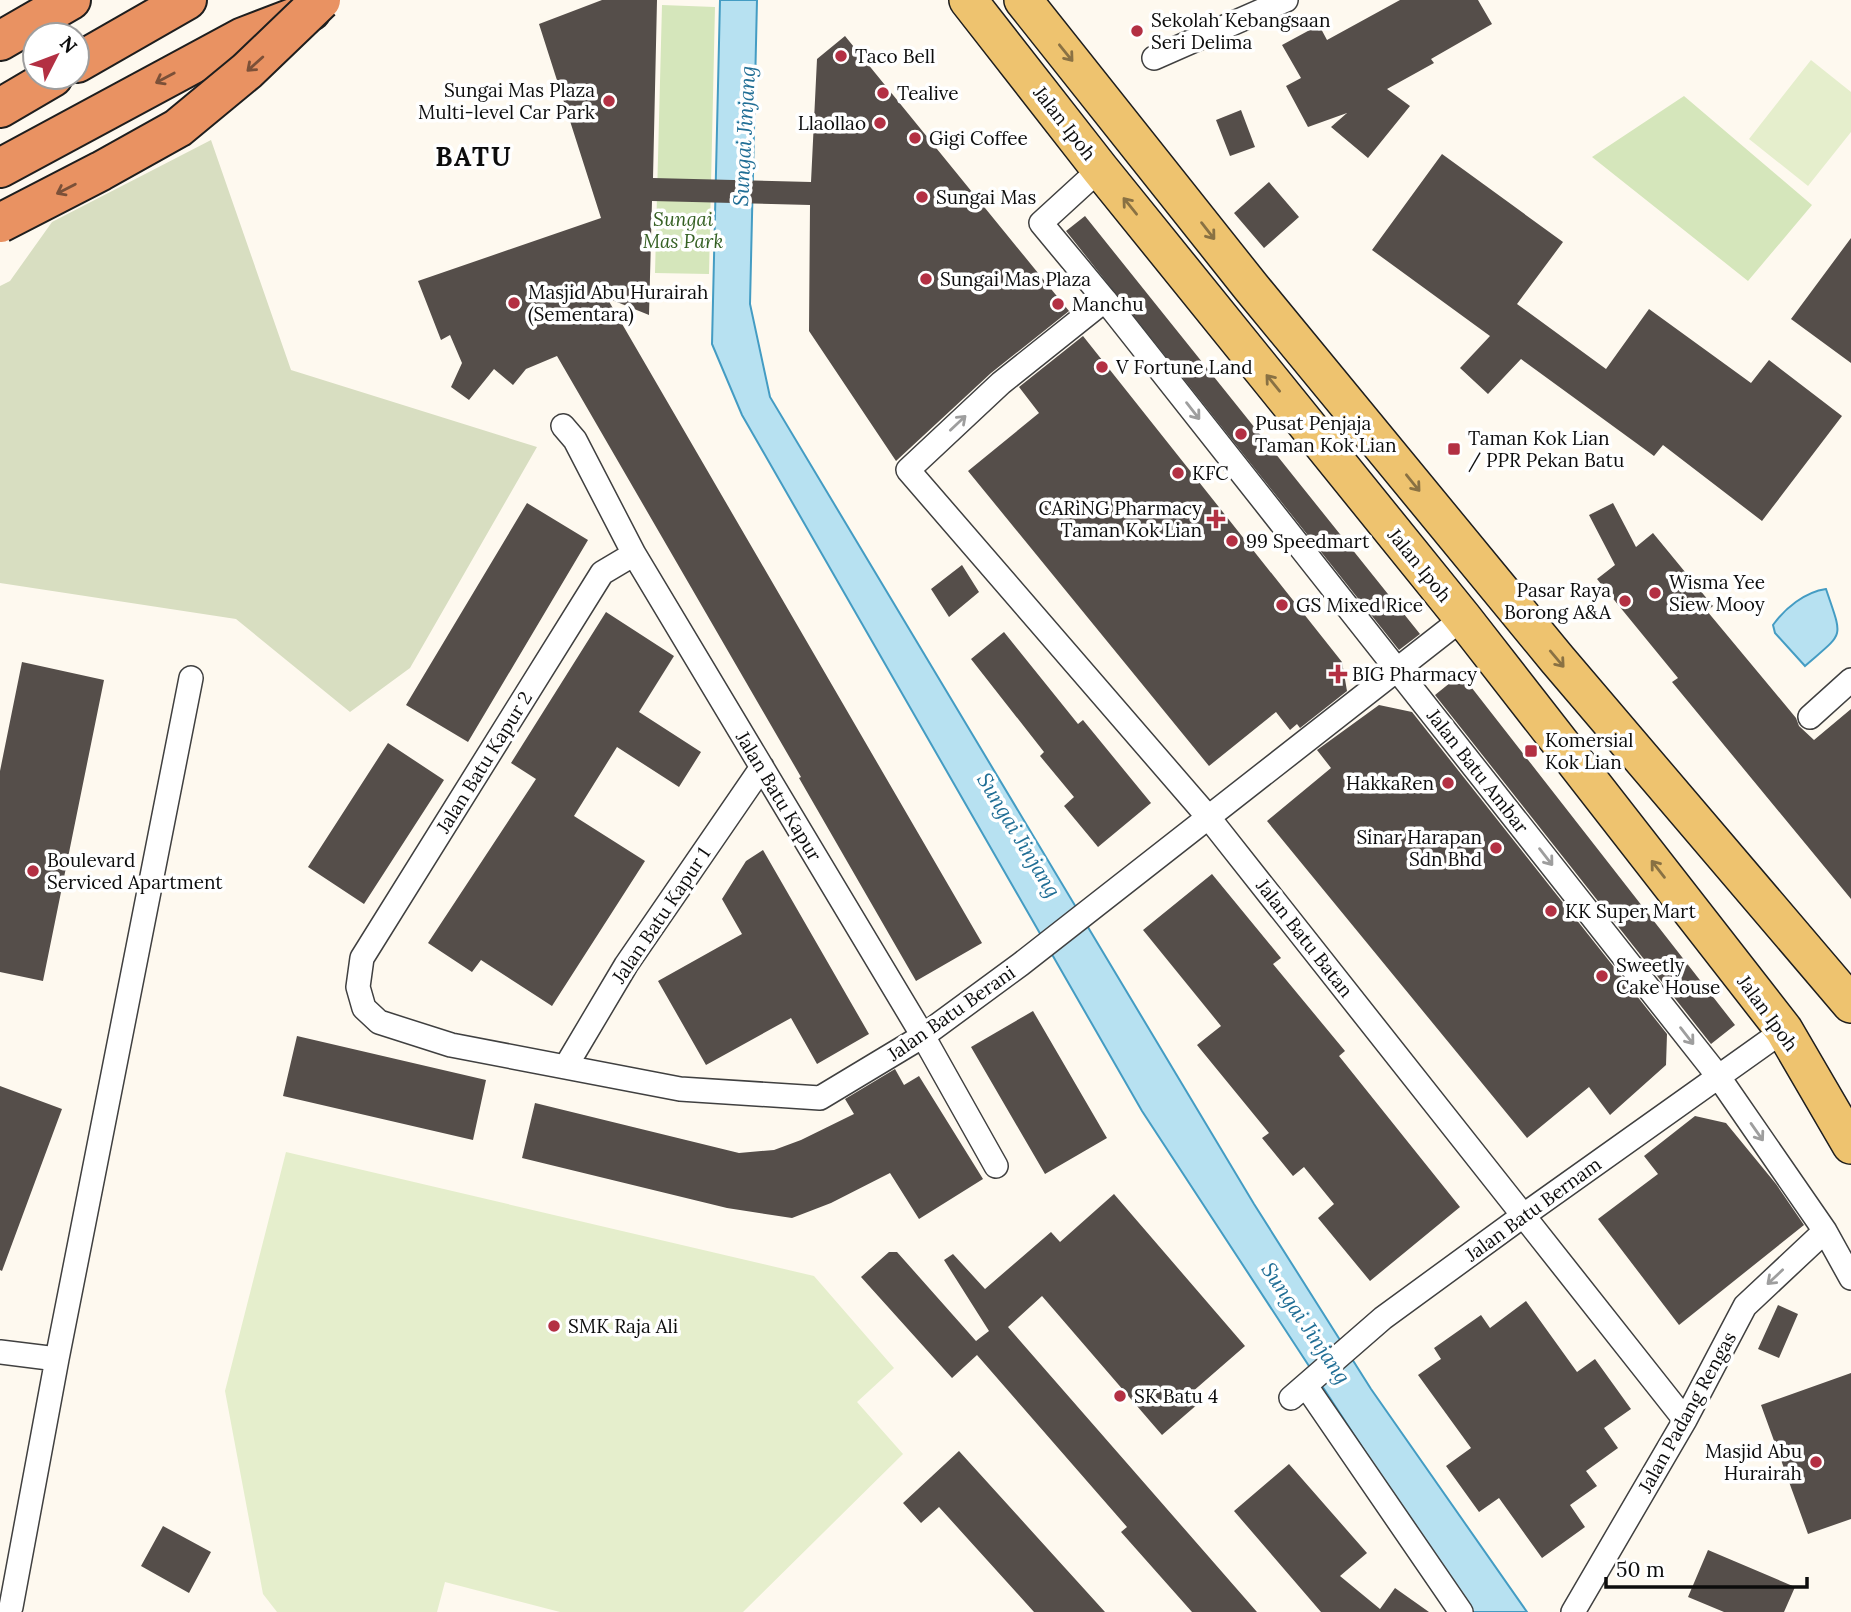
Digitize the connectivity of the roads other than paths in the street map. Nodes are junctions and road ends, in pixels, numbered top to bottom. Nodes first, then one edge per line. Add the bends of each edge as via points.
1 (71, 0) edge
2 (187, 0) edge
3 (321, 0) edge
4 (339, 0) edge
5 (968, 0) edge
6 (1023, 0) edge
7 (1286, 0) edge
8 (0, 41) edge
9 (91, 55) edge
10 (1154, 58) dead end
11 (29, 91) edge
12 (0, 108) edge
13 (0, 168) edge
14 (1100, 169) junction
15 (0, 223) edge
16 (1105, 300) junction
17 (563, 426) dead end
18 (634, 554) junction
19 (1463, 618) junction
20 (1397, 669) junction
21 (191, 678) dead end
22 (1851, 680) edge
23 (1810, 716) dead end
24 (762, 767) junction
25 (1209, 818) junction
26 (358, 987) joint
27 (1850, 1001) edge
28 (1784, 1030) junction
29 (923, 1036) junction
30 (566, 1066) junction
31 (1718, 1076) junction
32 (1851, 1124) edge
33 (1851, 1145) edge
34 (996, 1166) dead end
35 (1524, 1214) junction
36 (1825, 1231) junction
37 (1851, 1278) edge
38 (0, 1352) edge
39 (57, 1359) junction
40 (1685, 1420) junction
41 (8, 1612) edge
42 (1461, 1612) edge
43 (1573, 1612) edge

1 - 8 highway
2 - 9 highway
3 -> 15 highway, bridge via 247,71 178,128
4 -> 13 highway via 243,37
5 - 14 main road, Jalan Ipoh
6 -> 27 main road via 1548,649
7 - 10 street
11 - 12 highway
14 - 16 street, Jalan Batu Ambar via 1041,223
19 -> 14 main road, Jalan Ipoh
16 -> 20 street, Jalan Batu Ambar
25 -> 16 street, Jalan Batu Batan via 908,470 1001,383
17 - 18 street, Jalan Batu Kapur via 575,440
18 - 24 street, Jalan Batu Kapur
18 - 26 street, Jalan Batu Kapur 2 via 601,573 362,958
19 - 20 street, Jalan Batu Berani
28 -> 19 main road, Jalan Ipoh
20 - 25 street, Jalan Batu Berani
20 -> 31 street, Jalan Batu Ambar
21 - 39 street
22 - 23 street
24 - 29 street, Jalan Batu Kapur
24 - 30 street, Jalan Batu Kapur 1 via 625,965
25 - 29 street, Jalan Batu Berani
25 - 35 street, Jalan Batu Batan
26 - 30 street, Jalan Batu Berani via 364,1008 379,1022 451,1045
28 - 31 street, Jalan Batu Bernam
28 - 32 main road
28 - 33 main road, Jalan Ipoh
29 - 30 street, Jalan Batu Berani via 820,1098 680,1089
29 - 34 street, Jalan Batu Kapur
31 - 35 street, Jalan Batu Bernam
31 -> 36 street, Jalan Batu Ambar
35 - 40 street, Jalan Batu Batan
35 - 42 street, Jalan Batu Bernam via 1383,1318 1305,1386
36 - 37 street, Jalan Batu Ambar
36 -> 40 street, Jalan Padang Rengas via 1745,1306
38 - 39 street
39 - 41 street
40 - 43 street, Jalan Padang Rengas

